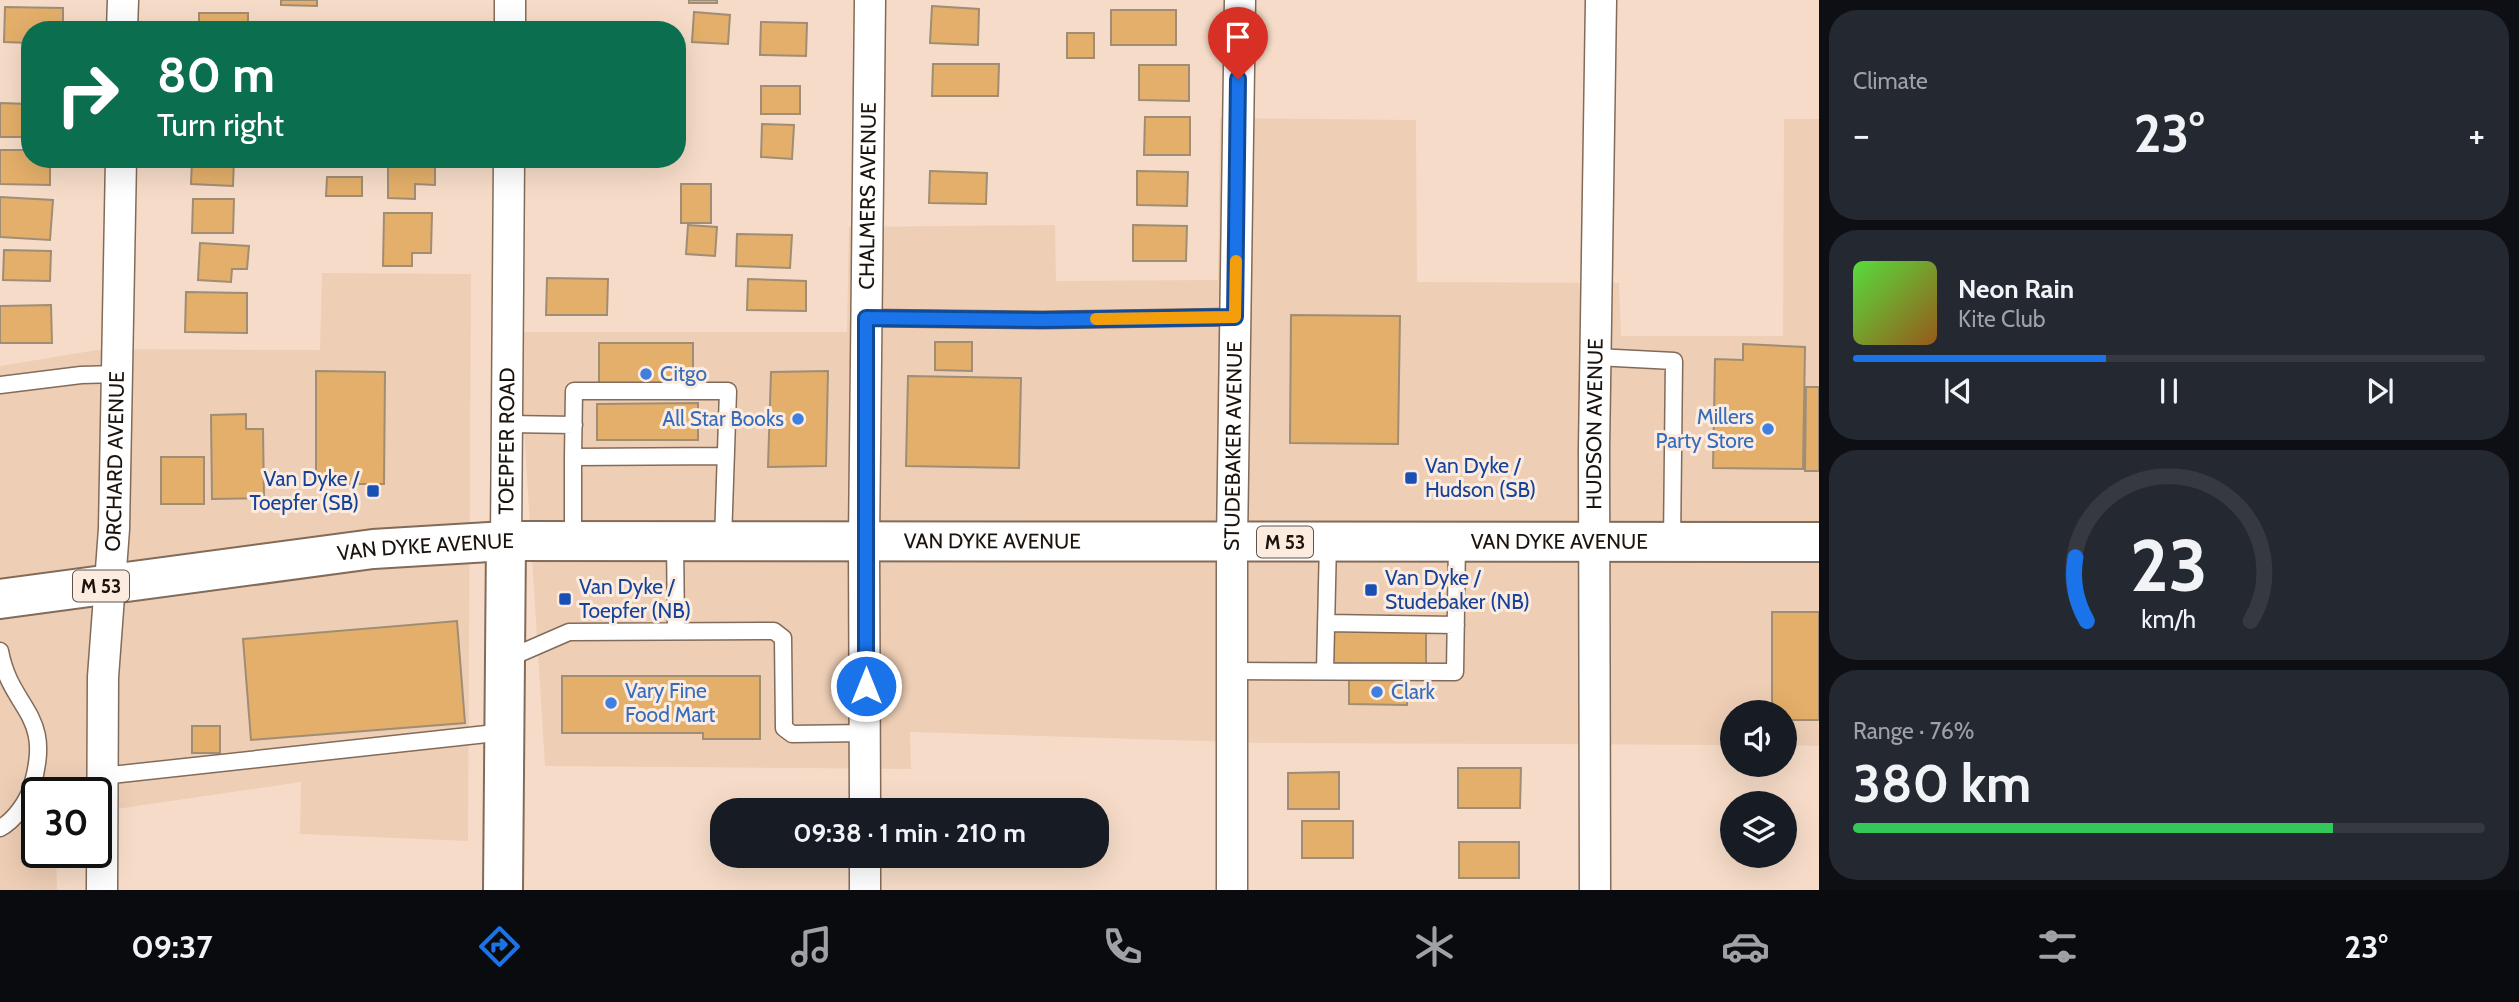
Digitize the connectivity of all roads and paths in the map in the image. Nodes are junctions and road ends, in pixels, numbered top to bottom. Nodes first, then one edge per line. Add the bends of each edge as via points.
1 (123, 0) edge
2 (510, 0) edge
3 (870, 0) edge
4 (1240, 0) edge
5 (1601, 0) edge
6 (122, 21) edge
7 (510, 21) edge
8 (121, 168) edge
9 (509, 168) edge
10 (1235, 317) junction
11 (866, 318) junction
12 (1596, 357) junction
13 (118, 374) junction
14 (0, 385) edge
15 (507, 424) junction
16 (574, 425) junction
17 (678, 440) dead end
18 (726, 456) junction
19 (573, 457) junction
20 (678, 457) junction
21 (573, 540) junction
22 (675, 540) junction
23 (723, 540) junction
24 (864, 540) junction
25 (506, 541) junction
26 (1232, 542) junction
27 (1328, 542) junction
28 (1672, 542) junction
29 (1819, 542) edge
30 (1457, 543) junction
31 (1594, 543) junction
32 (108, 585) junction
33 (0, 599) edge
34 (1326, 623) junction
35 (1456, 625) junction
36 (676, 631) junction
37 (0, 651) edge
38 (505, 655) junction
39 (1232, 671) junction
40 (1325, 671) junction
41 (505, 732) junction
42 (865, 733) junction
43 (102, 776) junction
44 (865, 798) edge
45 (0, 828) edge
46 (865, 868) edge
47 (102, 890) edge
48 (503, 890) edge
49 (865, 890) edge
50 (1232, 890) edge
51 (1595, 890) edge

1 - 6 street
2 - 7 street
3 - 11 street, CHALMERS AVENUE
4 - 10 street, STUDEBAKER AVENUE
5 - 12 street, HUDSON AVENUE
8 - 13 street, ORCHARD AVENUE
9 - 15 street, TOEPFER ROAD
10 - 11 lane
10 - 26 street, STUDEBAKER AVENUE
11 - 24 street, CHALMERS AVENUE
12 - 28 lane via 1674,360
12 - 31 street, HUDSON AVENUE
13 - 14 lane
13 - 32 street, ORCHARD AVENUE
15 - 16 lane
15 - 25 street, TOEPFER ROAD
16 - 18 lane via 574,391 677,397 729,391
16 - 19 lane
17 - 20 lane
18 - 20 lane
18 - 23 lane
19 - 20 lane via 625,448
19 - 21 lane
21 - 22 main road, VAN DYKE AVENUE / M 53
21 - 25 main road, VAN DYKE AVENUE / M 53
22 - 23 main road, VAN DYKE AVENUE / M 53
22 - 36 lane
23 - 24 main road, VAN DYKE AVENUE / M 53
24 - 26 main road, VAN DYKE AVENUE / M 53
24 - 42 street, CHALMERS AVENUE
25 - 32 main road, VAN DYKE AVENUE / M 53 via 373,549
25 - 38 main road, TOEPFER ROAD
26 - 27 main road, VAN DYKE AVENUE / M 53
26 - 39 street, STUDEBAKER AVENUE
27 - 30 main road, VAN DYKE AVENUE / M 53
27 - 34 lane
28 - 29 main road, VAN DYKE AVENUE / M 53
28 - 31 main road, VAN DYKE AVENUE / M 53
30 - 31 main road, VAN DYKE AVENUE / M 53
30 - 35 lane
31 - 51 street, HUDSON AVENUE
32 - 33 main road, VAN DYKE AVENUE / M 53
32 - 43 street, ORCHARD AVENUE
34 - 35 lane
34 - 40 lane
35 - 40 lane via 1455,672
36 - 38 lane via 569,632
36 - 42 lane via 774,631 783,638 784,727 792,734
37 - 45 lane via 4,671 32,716 40,741 29,796
38 - 41 main road, TOEPFER ROAD
39 - 40 lane
39 - 50 street, STUDEBAKER AVENUE
41 - 43 lane
41 - 48 main road, TOEPFER ROAD
42 - 44 street, CHALMERS AVENUE
43 - 47 street, ORCHARD AVENUE
46 - 49 street

